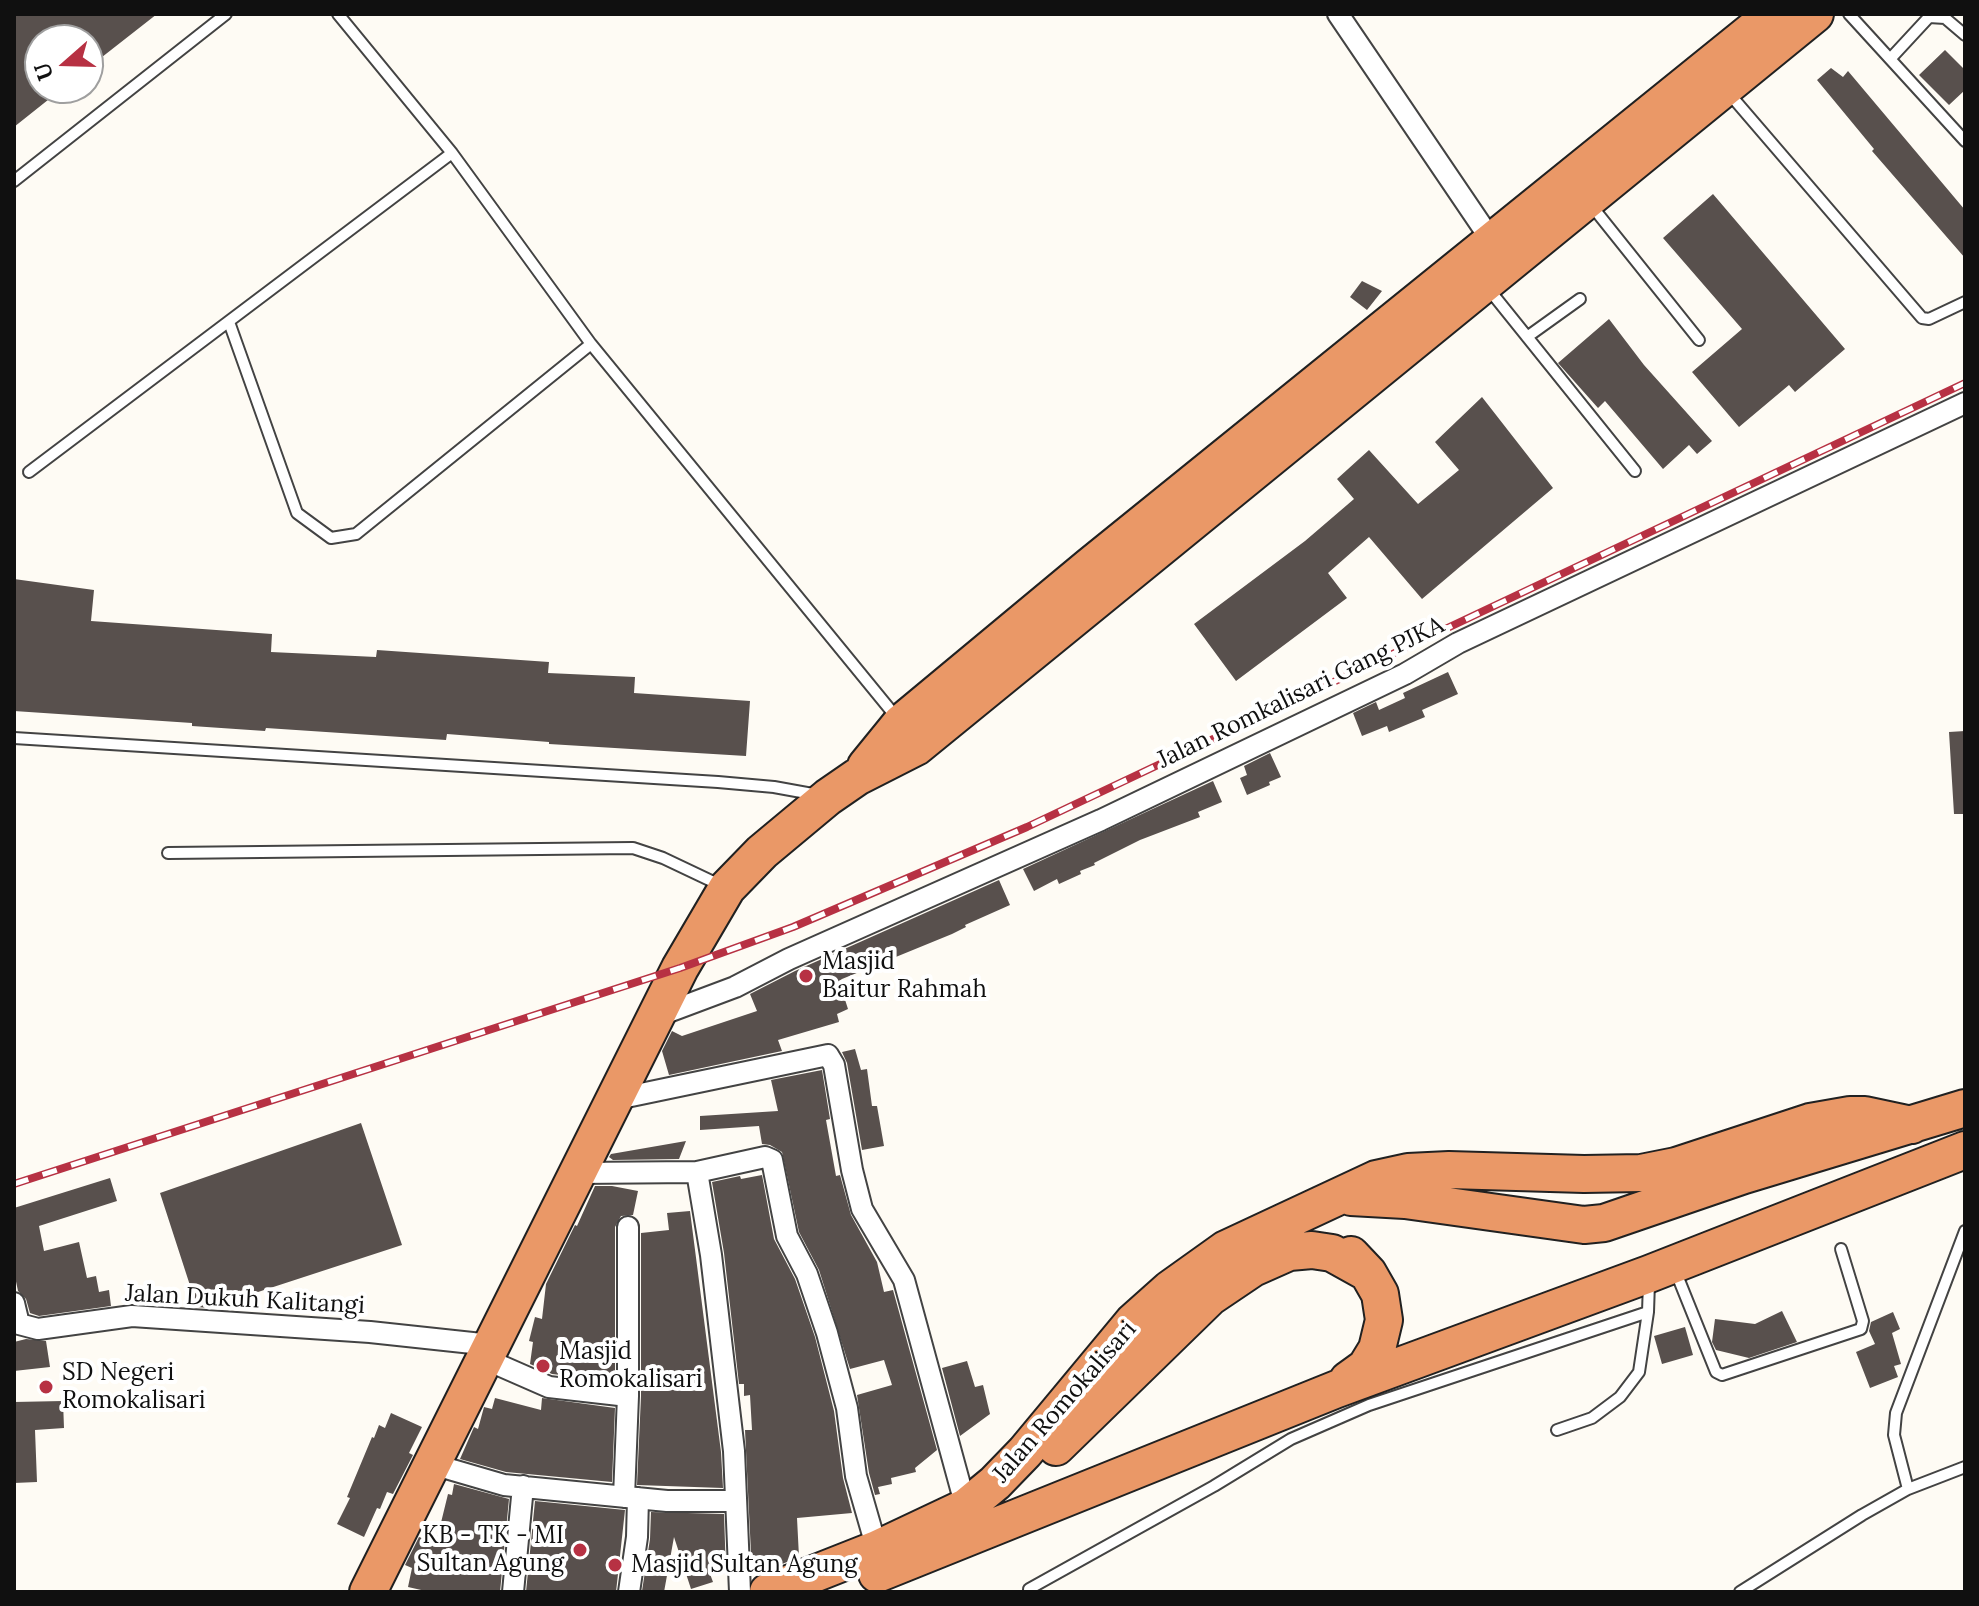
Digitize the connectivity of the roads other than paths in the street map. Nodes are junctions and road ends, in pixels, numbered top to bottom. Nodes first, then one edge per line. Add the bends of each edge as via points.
1 (226, 14) edge
2 (338, 14) edge
3 (1338, 14) edge
4 (1773, 14) edge
5 (1815, 14) edge
6 (1849, 14) edge
7 (1965, 35) edge
8 (1891, 58) junction
9 (1724, 88) junction
10 (1965, 141) edge
11 (452, 153) junction
12 (14, 181) edge
13 (1577, 189) junction
14 (1487, 262) junction
15 (1580, 299) dead end
16 (1965, 302) edge
17 (229, 322) junction
18 (1527, 337) junction
19 (1699, 340) dead end
20 (591, 344) junction
21 (1965, 403) edge
22 (1635, 471) dead end
23 (29, 472) dead end
24 (909, 735) junction
25 (14, 738) edge
26 (828, 797) junction
27 (168, 853) dead end
28 (727, 888) junction
29 (655, 1017) junction
30 (612, 1100) junction
31 (1965, 1108) edge
32 (1912, 1125) junction
33 (1965, 1150) edge
34 (697, 1172) junction
35 (577, 1173) junction
36 (1338, 1197) junction
37 (628, 1227) dead end
38 (1262, 1231) junction
39 (1965, 1231) edge
40 (1841, 1249) dead end
41 (1661, 1270) junction
42 (1368, 1273) junction
43 (14, 1303) edge
44 (1648, 1312) junction
45 (488, 1352) junction
46 (1337, 1389) junction
47 (628, 1396) junction
48 (1557, 1430) dead end
49 (432, 1464) junction
50 (1965, 1467) edge
51 (523, 1486) junction
52 (1908, 1489) junction
53 (631, 1497) junction
54 (736, 1501) junction
55 (966, 1507) junction
56 (877, 1549) junction
57 (1029, 1589) dead end
58 (368, 1592) edge
59 (513, 1592) edge
60 (629, 1592) edge
61 (740, 1592) edge
62 (768, 1592) edge
63 (831, 1592) edge
64 (1740, 1592) edge

1 - 12 lane
2 - 11 lane
3 - 14 street
4 - 13 highway
5 - 9 highway
6 - 8 lane
7 - 8 lane via 1945,18 1929,17
8 - 10 lane
9 - 13 highway
9 - 16 lane via 1922,318
11 - 17 lane
11 - 20 lane
13 - 14 highway
13 - 19 lane
14 - 18 lane
14 - 24 highway
15 - 18 lane
17 - 20 lane via 297,513 331,538 356,534
17 - 23 lane
18 - 22 lane
20 - 24 lane
21 - 29 street, Jalan Romkalisari Gang PJKA via 1458,643 1405,674 1101,820 735,987
24 - 26 highway
25 - 26 lane via 718,782
26 - 28 highway
27 - 28 lane via 633,848
28 - 29 highway
29 - 30 highway
30 - 35 highway
30 - 55 street via 828,1055 862,1209 904,1280
31 - 32 highway
32 - 36 highway, Jalan Romokalisari via 1850,1115 1641,1173 1408,1172 1376,1179
32 - 36 highway via 1604,1223
33 - 41 highway, Jalan Romokalisari
34 - 35 street
34 - 54 street via 720,1329
34 - 56 street via 765,1157 772,1160 787,1236 807,1274 827,1333
35 - 45 highway
36 - 38 highway, Jalan Romokalisari
37 - 47 street
38 - 42 highway via 1329,1241
38 - 55 highway, Jalan Romokalisari via 1226,1249 1133,1322 1025,1452
39 - 52 lane via 1896,1413 1894,1435
40 - 41 lane via 1861,1329 1722,1375
41 - 44 lane
41 - 46 highway, Jalan Romokalisari
42 - 46 highway via 1380,1294 1384,1320 1377,1349 1366,1367
42 - 55 highway via 1332,1253 1312,1250 1289,1252 1253,1268 1210,1297 1034,1468 1001,1493
43 - 45 street, Jalan Dukuh Kalitangi via 19,1324 38,1329 132,1316 355,1331
44 - 48 lane via 1639,1372 1620,1397 1592,1418
44 - 57 lane via 1369,1405 1291,1439
45 - 47 street via 549,1387
45 - 49 highway
46 - 63 highway, Jalan Romokalisari
47 - 53 street
49 - 51 street
49 - 58 highway
50 - 52 lane
51 - 53 street
51 - 59 street
52 - 64 lane
53 - 54 street
53 - 60 street via 637,1537
54 - 61 street
55 - 56 highway, Jalan Romokalisari
56 - 62 highway, Jalan Romokalisari

